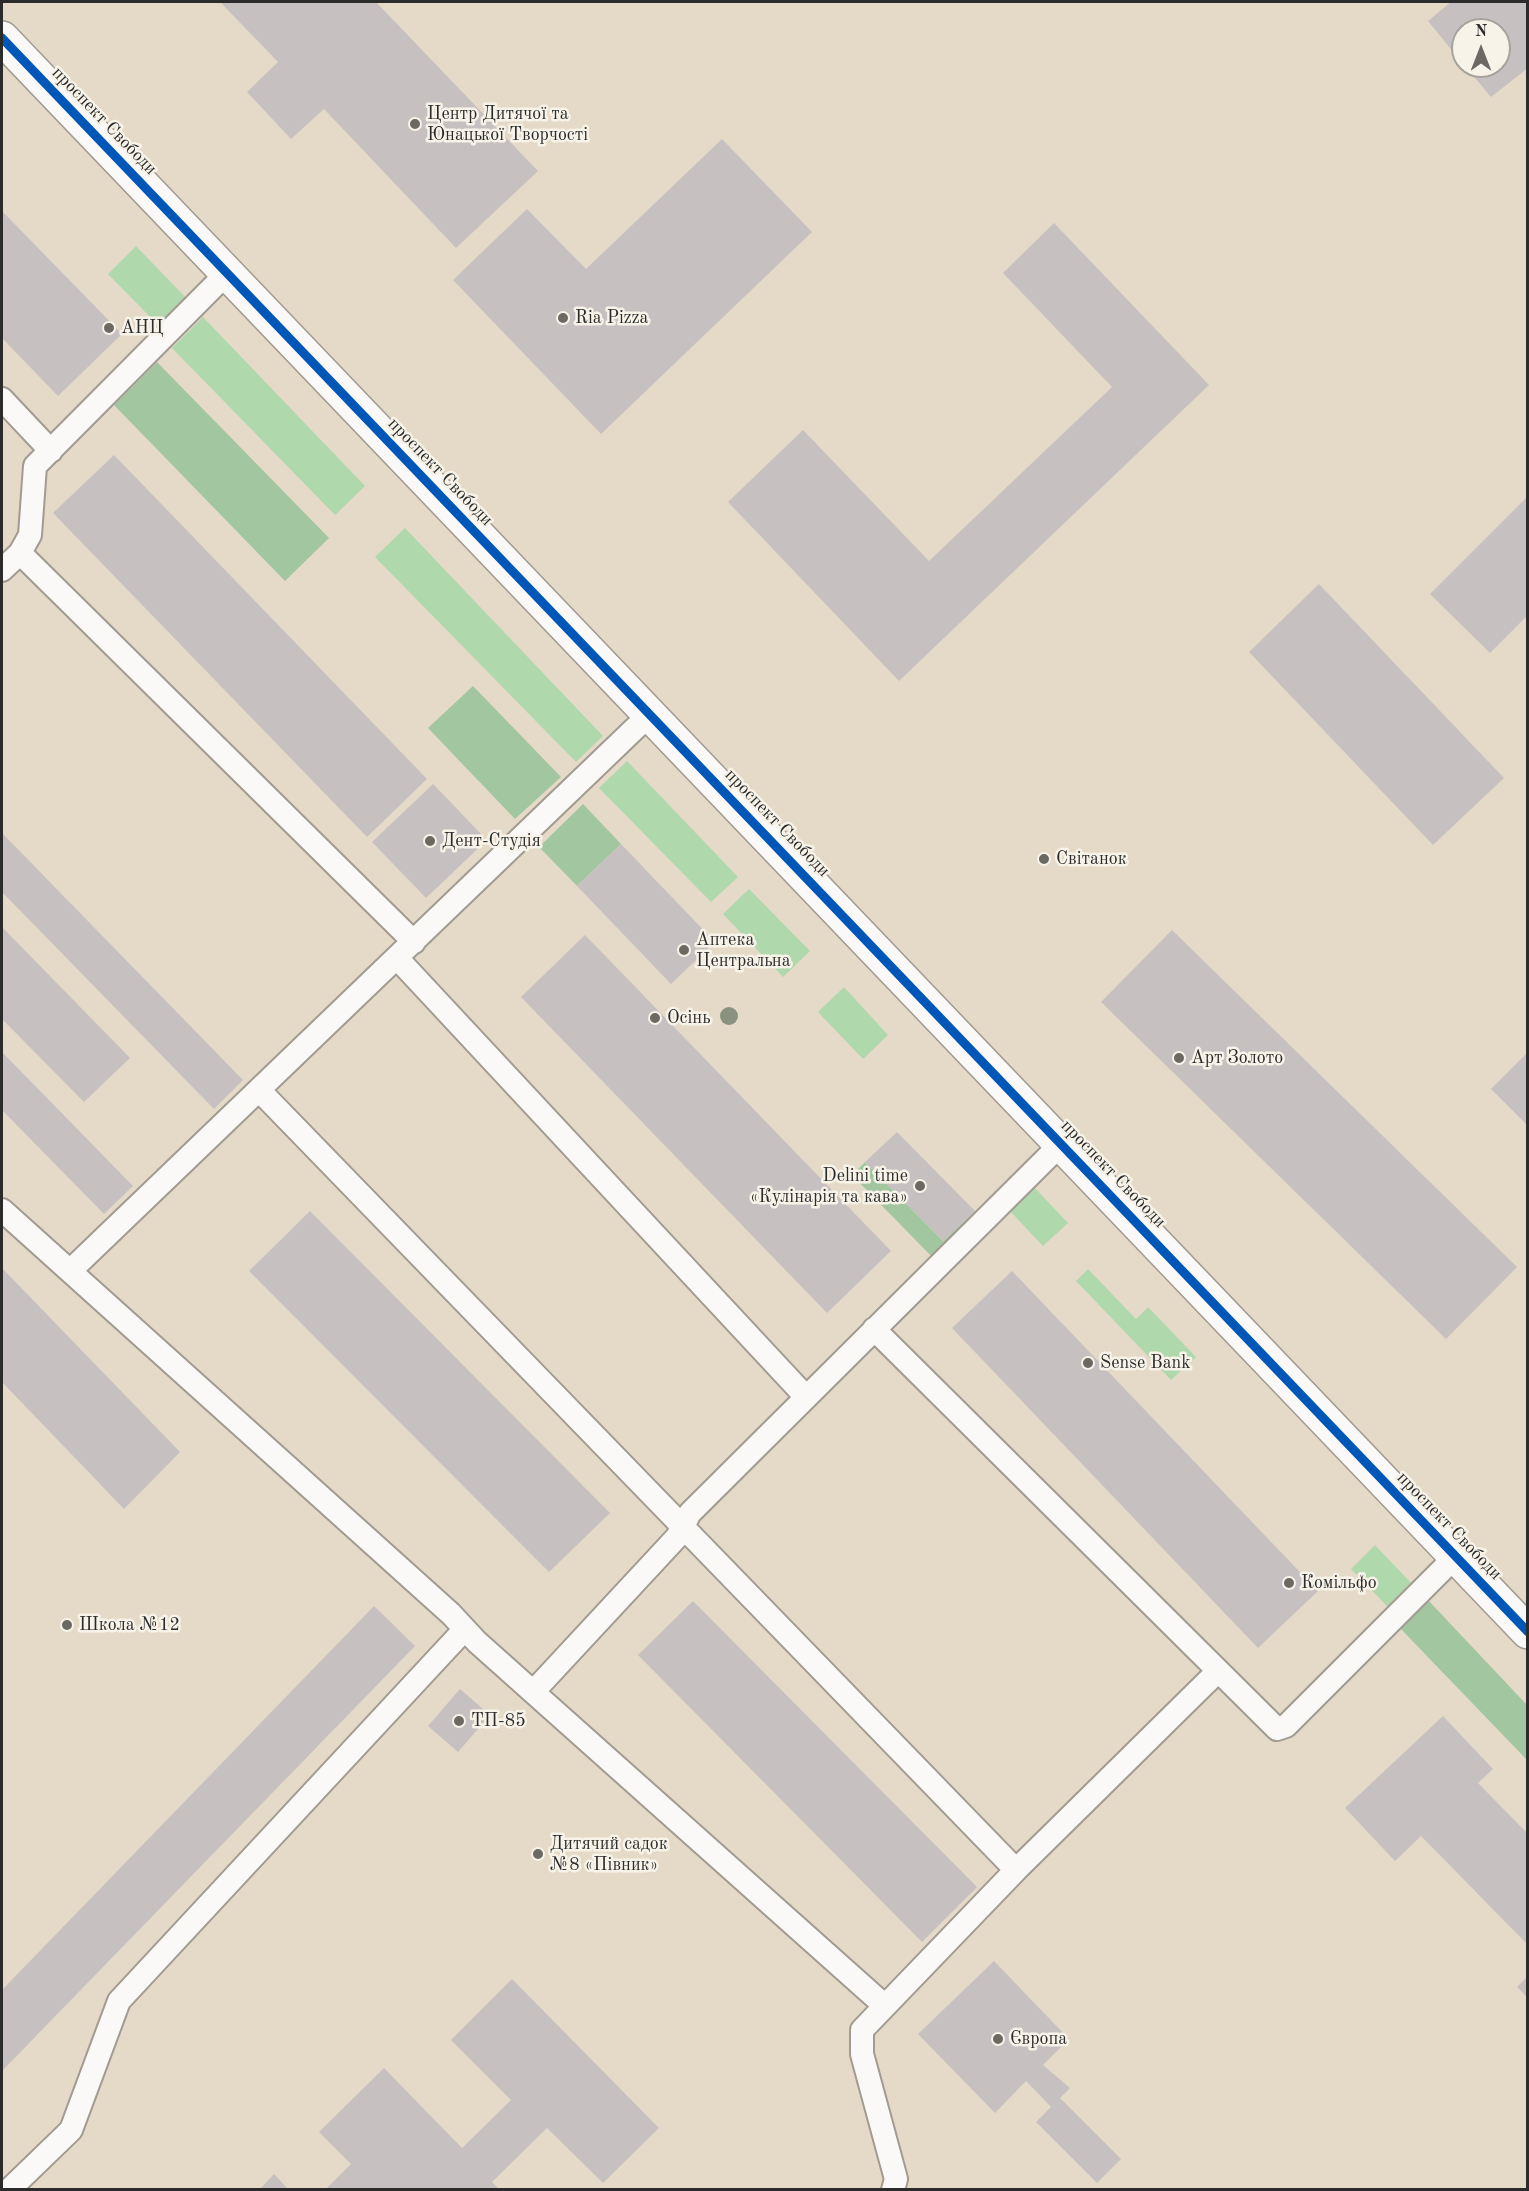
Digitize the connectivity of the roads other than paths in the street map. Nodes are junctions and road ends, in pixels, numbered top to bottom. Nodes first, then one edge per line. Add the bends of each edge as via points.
1 (2, 38) edge
2 (227, 273) junction
3 (2, 399) edge
4 (51, 451) junction
5 (20, 553) junction
6 (2, 570) edge
7 (650, 714) junction
8 (414, 942) junction
9 (397, 958) junction
10 (259, 1090) junction
11 (1061, 1144) junction
12 (2, 1210) edge
13 (70, 1272) junction
14 (874, 1329) junction
15 (806, 1397) junction
16 (682, 1525) junction
17 (1455, 1557) junction
18 (465, 1629) junction
19 (1527, 1632) edge
20 (1218, 1671) junction
21 (533, 1692) junction
22 (1016, 1870) junction
23 (885, 2006) junction
24 (9, 2190) edge
25 (893, 2190) edge

1 - 2 street, проспект Свободи
2 - 4 lane
2 - 7 street, проспект Свободи
3 - 4 lane
4 - 5 lane via 35,466 30,535
5 - 6 lane
5 - 8 lane
7 - 8 lane
7 - 11 street, проспект Свободи
8 - 9 lane
9 - 10 lane
9 - 15 lane
10 - 13 lane
10 - 16 lane
11 - 14 lane
11 - 17 street, проспект Свободи
12 - 13 lane
13 - 18 lane
14 - 15 lane
14 - 20 lane
15 - 16 lane
16 - 21 lane via 676,1537
16 - 22 lane
17 - 19 street, проспект Свободи
17 - 20 lane via 1282,1729 1273,1726
18 - 21 lane
18 - 24 lane via 119,2001 71,2130
20 - 22 lane
21 - 23 lane
22 - 23 lane
23 - 25 lane via 862,2030 862,2054 896,2179

